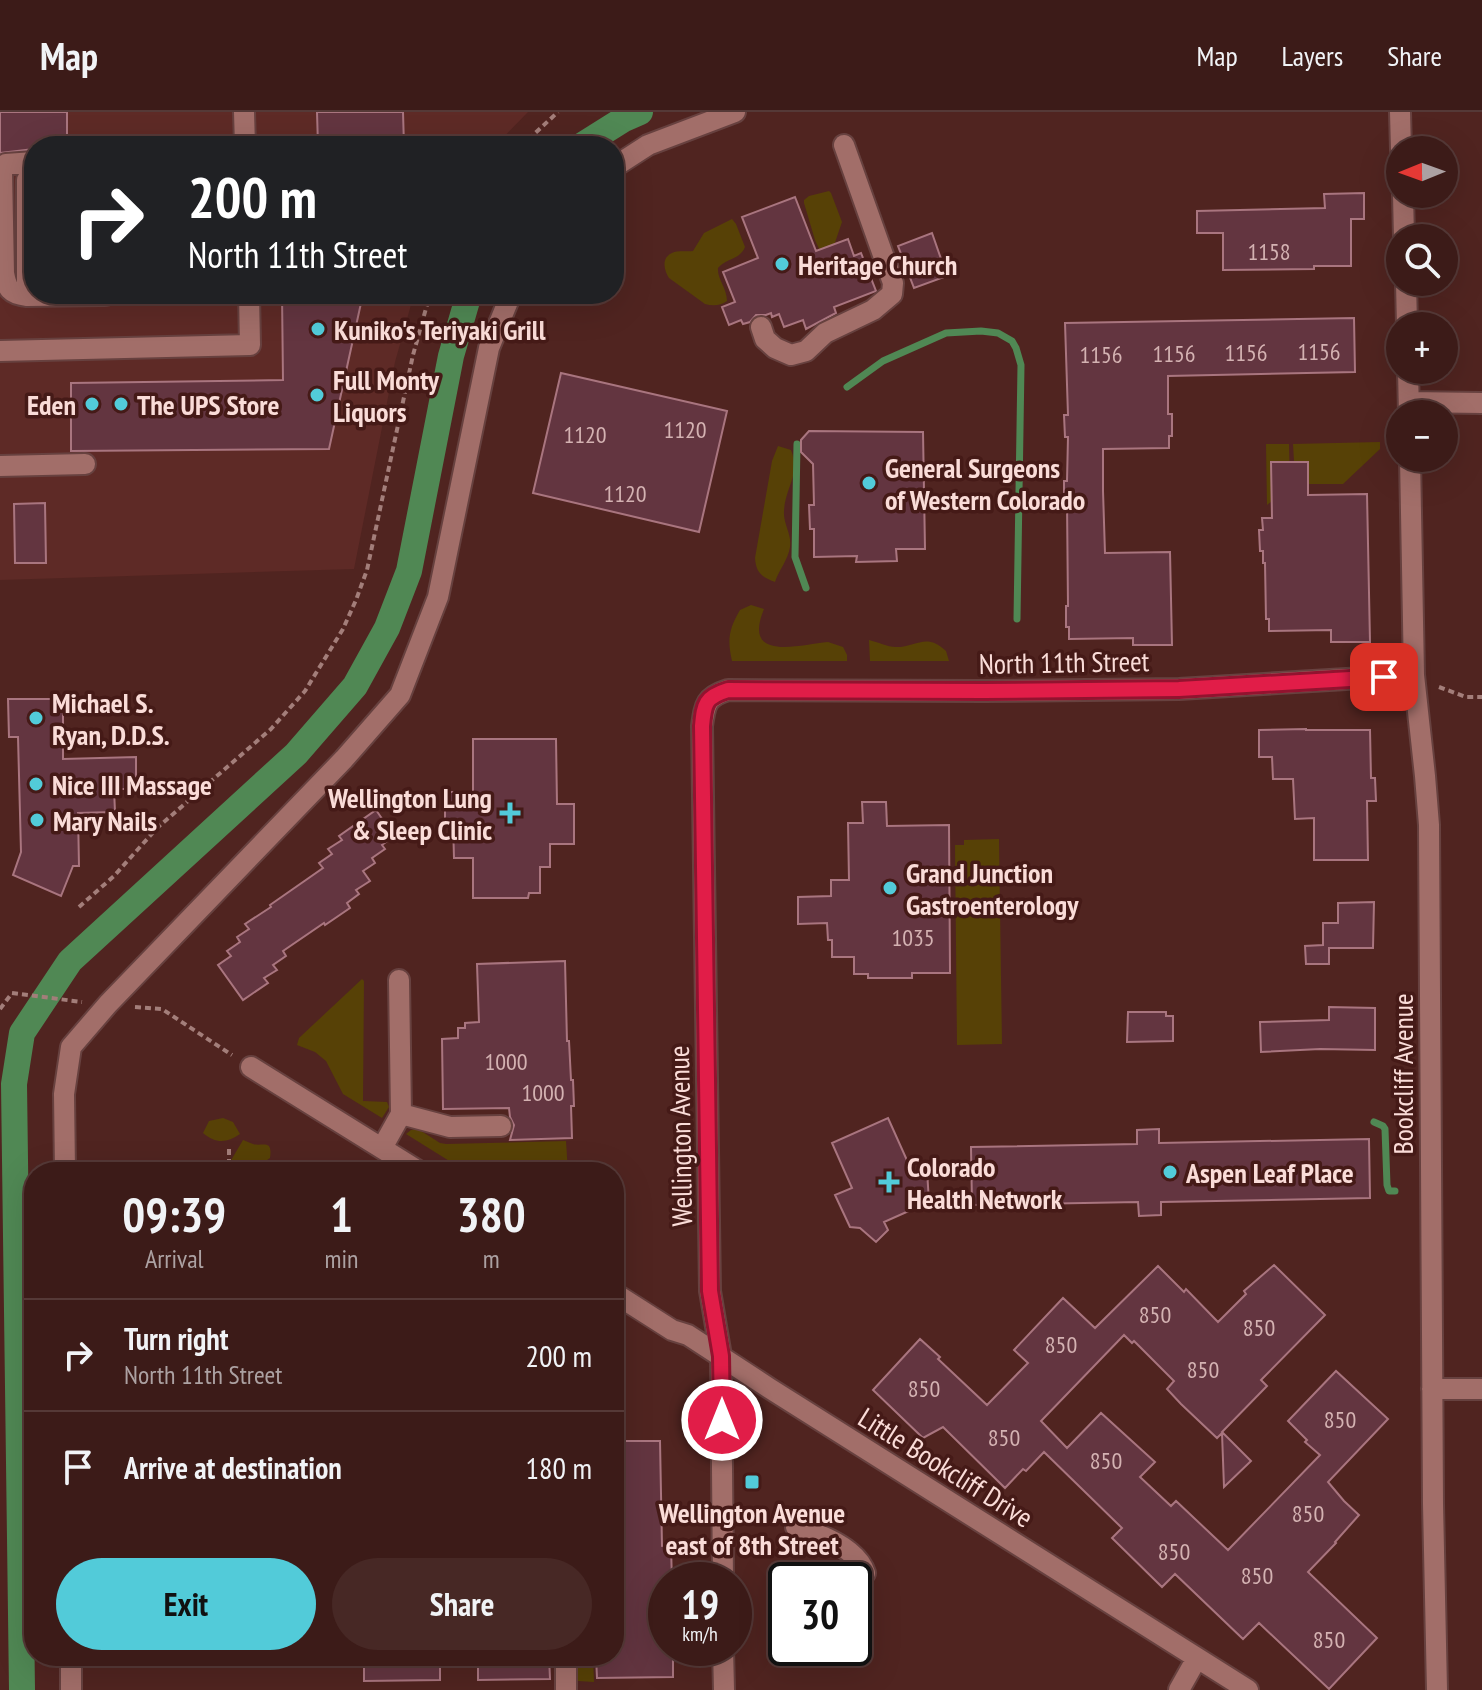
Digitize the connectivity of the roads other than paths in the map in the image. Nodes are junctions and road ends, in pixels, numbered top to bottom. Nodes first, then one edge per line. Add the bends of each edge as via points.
1 (244, 112) edge
2 (735, 112) edge
3 (1400, 112) edge
4 (245, 136) edge
5 (1401, 136) edge
6 (844, 145) dead end
7 (624, 161) edge
8 (24, 162) edge
9 (24, 292) edge
10 (249, 304) edge
11 (507, 304) edge
12 (761, 327) dead end
13 (0, 351) edge
14 (1482, 403) edge
15 (1458, 405) edge
16 (85, 464) dead end
17 (0, 466) edge
18 (1410, 472) edge
19 (1414, 675) junction
20 (714, 694) joint
21 (399, 980) dead end
22 (251, 1067) road end
23 (401, 1114) junction
24 (501, 1126) dead end
25 (382, 1148) junction
26 (65, 1162) edge
27 (404, 1162) edge
28 (624, 1299) edge
29 (721, 1356) junction
30 (1432, 1389) junction
31 (1482, 1389) edge
32 (796, 1527) dead end
33 (723, 1562) edge
34 (860, 1562) edge
35 (1197, 1658) junction
36 (71, 1666) edge
37 (566, 1666) edge
38 (723, 1666) edge
39 (71, 1690) edge
40 (566, 1690) edge
41 (724, 1690) edge
42 (1179, 1690) edge
43 (1248, 1690) edge
44 (1437, 1690) edge

1 - 4 street
2 - 7 street via 648,145
3 - 5 street
6 - 12 street via 893,283 892,294 873,310 825,333 806,351 791,355 765,339
8 - 9 street via 6,164 2,171 4,273 7,287
10 - 13 street via 250,345
11 - 26 street via 489,348 438,597 400,695 344,759 99,1004 71,1047 64,1094
14 - 15 street
16 - 17 street
18 - 19 street, Bookcliff Avenue
19 - 20 street, North 11th Street via 1179,689
19 - 30 street, Bookcliff Avenue via 1429,825
20 - 29 street, Wellington Avenue via 704,707 702,726 710,1291
21 - 23 street
22 - 25 street
23 - 24 street via 450,1127
23 - 25 street
25 - 27 street
28 - 29 street, Little Bookcliff Drive
29 - 33 street, Wellington Avenue
29 - 35 street, Little Bookcliff Drive
30 - 31 street
30 - 44 street, Bookcliff Avenue
32 - 34 street via 818,1533
35 - 42 street
35 - 43 street, Little Bookcliff Drive
36 - 39 street
37 - 40 street
38 - 41 street

